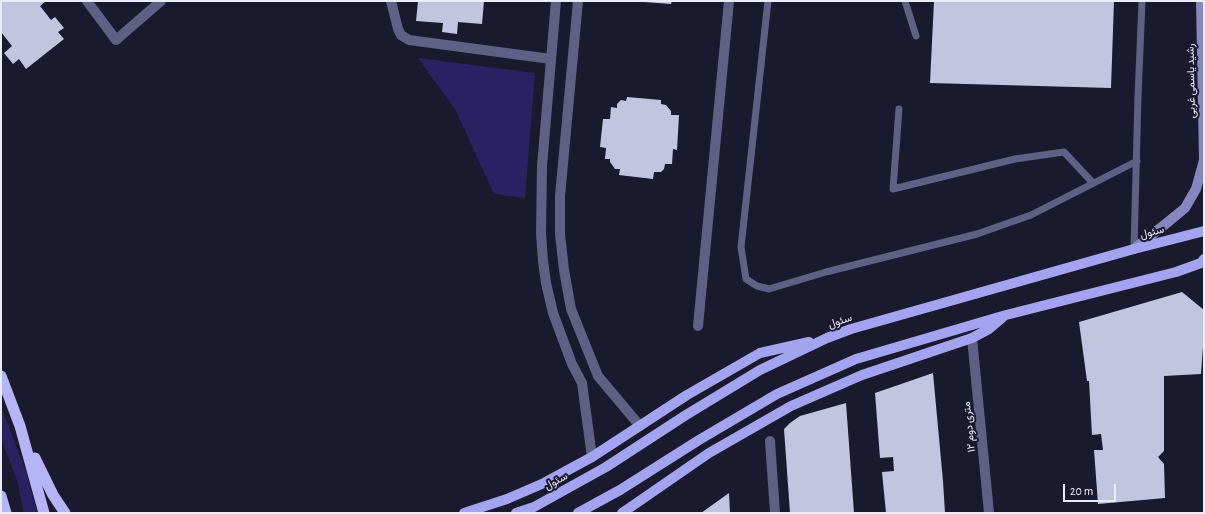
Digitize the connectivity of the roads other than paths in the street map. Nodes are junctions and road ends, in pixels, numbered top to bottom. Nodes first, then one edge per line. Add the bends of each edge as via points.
1 (87, 1) edge
2 (161, 1) edge
3 (391, 1) edge
4 (556, 1) edge
5 (578, 1) edge
6 (729, 1) edge
7 (768, 1) edge
8 (905, 1) edge
9 (1142, 1) edge
10 (1201, 1) edge
11 (916, 36) dead end
12 (551, 59) junction
13 (899, 109) dead end
14 (1204, 160) edge
15 (1137, 161) junction
16 (1093, 183) junction
17 (1204, 231) edge
18 (1134, 249) junction
19 (1203, 262) edge
20 (1006, 315) junction
21 (698, 326) dead end
22 (827, 338) junction
23 (972, 338) junction
24 (1, 376) edge
25 (20, 426) junction
26 (640, 426) junction
27 (770, 441) dead end
28 (592, 457) junction
29 (1, 496) edge
30 (6, 513) edge
31 (44, 513) edge
32 (65, 513) edge
33 (464, 513) edge
34 (516, 513) edge
35 (578, 513) edge
36 (622, 513) edge
37 (775, 513) edge
38 (989, 513) edge

1 - 2 street via 116,40
3 - 12 street via 398,29 401,35 409,40
4 - 12 street
5 - 26 street via 560,196 560,234 564,270 571,309 598,376
6 - 21 street
7 - 16 lane via 740,248 746,279 757,286 768,289 977,234 1031,215
8 - 11 lane
9 - 15 lane
10 - 14 main road, رشید یاسمی غربی
12 - 28 street via 542,166 543,261 553,313 569,357 582,383
13 - 16 lane via 893,190 1015,159 1064,152
14 - 18 main road, رشید یاسمی غربی via 1196,189 1185,208
15 - 16 lane
15 - 18 lane
17 - 18 main road, سئول
18 - 22 main road, سئول
19 - 20 main road via 1176,272
20 - 23 main road via 989,329
20 - 35 main road via 856,359 777,394
22 - 26 main road via 760,353 687,395
22 - 34 main road, سئول via 760,370 606,467 534,507
23 - 36 main road via 862,375 791,406 709,453
23 - 38 street, ۱۲ متری دوم
24 - 25 highway
25 - 31 highway
25 - 32 highway via 46,484
26 - 28 main road
27 - 37 street
28 - 33 main road via 544,483
29 - 30 highway

